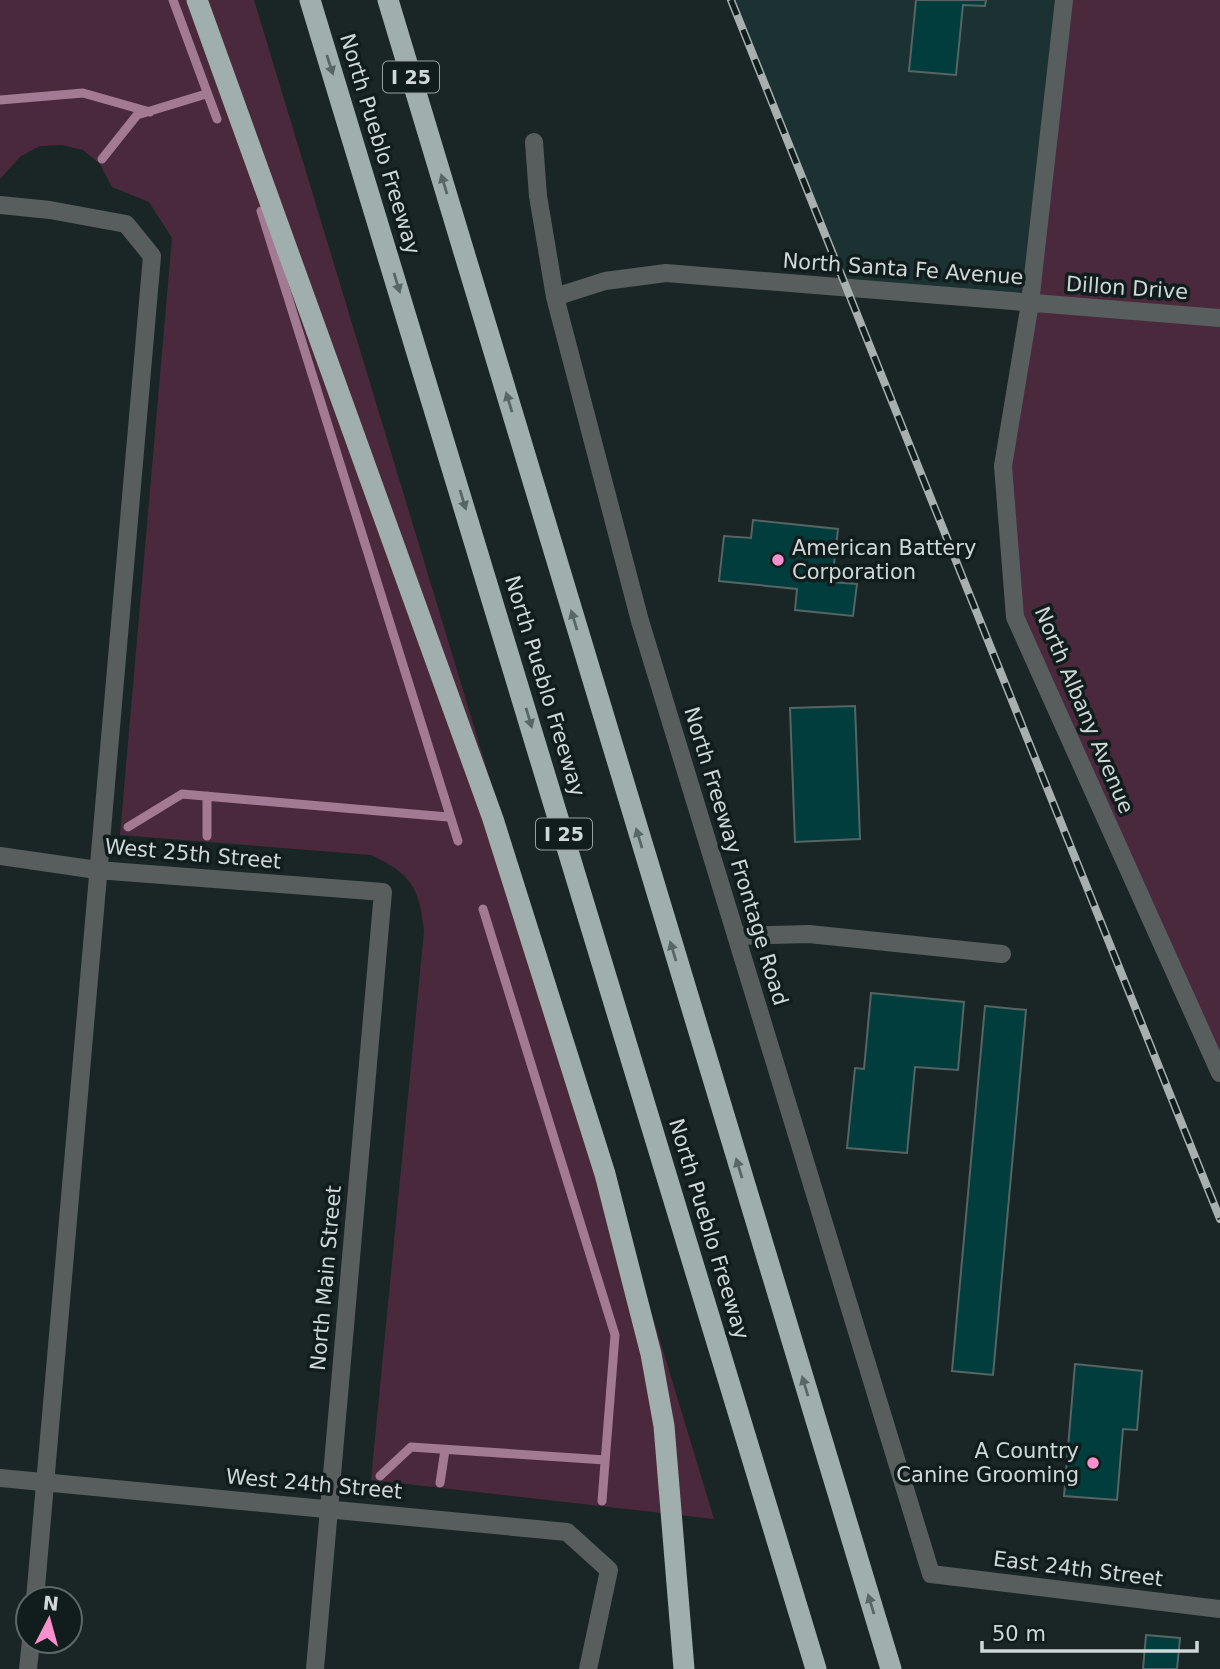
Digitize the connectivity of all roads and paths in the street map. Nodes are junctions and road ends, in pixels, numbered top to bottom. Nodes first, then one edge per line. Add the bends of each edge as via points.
1 (197, 0) edge
2 (310, 0) edge
3 (388, 0) edge
4 (1064, 0) edge
5 (534, 142) dead end
6 (0, 205) edge
7 (555, 298) junction
8 (1030, 303) junction
9 (1220, 318) edge
10 (0, 856) edge
11 (97, 870) junction
12 (383, 892) joint
13 (736, 936) junction
14 (1002, 954) dead end
15 (1220, 1073) edge
16 (0, 1478) edge
17 (46, 1482) junction
18 (328, 1507) junction
19 (932, 1574) joint
20 (36, 1585) edge
21 (1220, 1609) edge
22 (315, 1669) edge
23 (588, 1669) edge
24 (684, 1669) edge
25 (816, 1669) edge
26 (891, 1669) edge

1 - 24 highway via 493,818 605,1174 651,1354 664,1426
2 -> 25 highway, North Pueblo Freeway / I 25
26 -> 3 highway, I 25
4 - 8 street, North Santa Fe Avenue
5 - 7 street, North Freeway Frontage Road
6 - 11 street via 126,224 152,257
7 - 8 street, North Santa Fe Avenue via 605,281 666,273
7 - 13 street, North Freeway Frontage Road via 640,621
8 - 9 street, Dillon Drive
8 - 15 street, North Albany Avenue via 1003,466 1015,617
10 - 11 street, West 25th Street
11 - 12 street, West 25th Street
11 - 17 street
12 - 18 street, North Main Street
13 - 14 street via 809,934
13 - 19 street, North Freeway Frontage Road
16 - 17 street, West 24th Street
17 - 18 street, West 24th Street
17 - 20 street
18 - 22 street, North Main Street
18 - 23 street, West 24th Street via 567,1532 609,1570
19 - 21 street, East 24th Street

